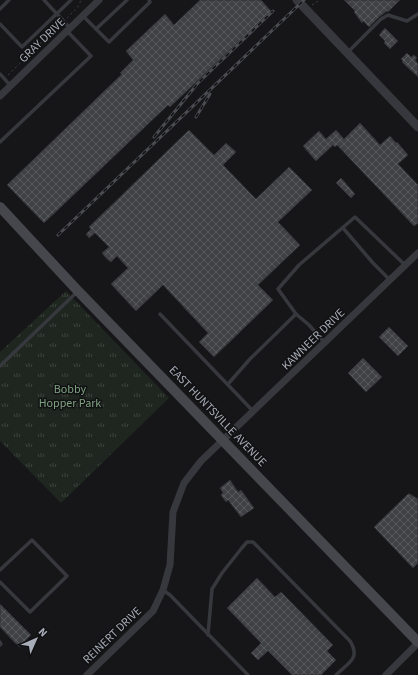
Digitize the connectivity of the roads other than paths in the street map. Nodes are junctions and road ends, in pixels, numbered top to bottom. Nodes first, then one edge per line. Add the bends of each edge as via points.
1 (9, 0) edge
2 (44, 0) edge
3 (71, 0) edge
4 (99, 0) edge
5 (127, 0) edge
6 (148, 0) edge
7 (297, 0) edge
8 (0, 9) edge
9 (57, 13) junction
10 (418, 14) edge
11 (83, 15) junction
12 (0, 24) edge
13 (68, 29) junction
14 (96, 29) junction
15 (347, 52) junction
16 (0, 74) edge
17 (11, 85) junction
18 (0, 96) edge
19 (418, 127) edge
20 (0, 142) edge
21 (0, 207) edge
22 (343, 228) junction
23 (418, 253) edge
24 (405, 266) junction
25 (390, 280) junction
26 (78, 291) junction
27 (160, 314) dead end
28 (296, 314) junction
29 (324, 342) junction
30 (0, 366) edge
31 (228, 384) junction
32 (252, 411) junction
33 (222, 440) junction
34 (0, 570) edge
35 (0, 582) edge
36 (162, 590) junction
37 (208, 635) junction
38 (418, 643) edge
39 (90, 674) edge
40 (248, 675) edge
41 (336, 675) edge
42 (386, 675) edge

1 - 8 lane
2 - 9 lane
3 - 9 lane
4 - 11 street, GRAY DRIVE
5 - 14 lane
6 - 14 lane via 150,2 109,42
7 - 15 street
9 - 12 lane via 22,47
9 - 13 lane
10 - 15 lane via 407,21 388,15
11 - 13 street, GRAY DRIVE
11 - 14 lane
13 - 17 street, GRAY DRIVE
13 - 20 lane via 91,56
15 - 19 street
16 - 17 lane
17 - 18 street, GRAY DRIVE
21 - 26 main road, EAST HUNTSVILLE AVENUE
22 - 24 lane via 355,218
22 - 25 lane
22 - 28 lane via 299,265 278,289
23 - 24 street, KAWNEER DRIVE
24 - 25 street, KAWNEER DRIVE
25 - 29 street, KAWNEER DRIVE
26 - 30 lane
26 - 33 main road, EAST HUNTSVILLE AVENUE
27 - 31 lane
28 - 29 lane
28 - 31 lane
29 - 32 street, KAWNEER DRIVE
31 - 32 lane
32 - 33 street, KAWNEER DRIVE
33 - 36 street, REINERT DRIVE via 200,461 184,484 173,512 170,565
33 - 38 main road, EAST HUNTSVILLE AVENUE
34 - 35 lane via 32,540 67,576 30,612
36 - 37 lane via 170,595
36 - 39 street, REINERT DRIVE via 152,611
37 - 40 lane
37 - 41 lane via 212,589 247,542 253,542 354,649 353,659
38 - 42 street

